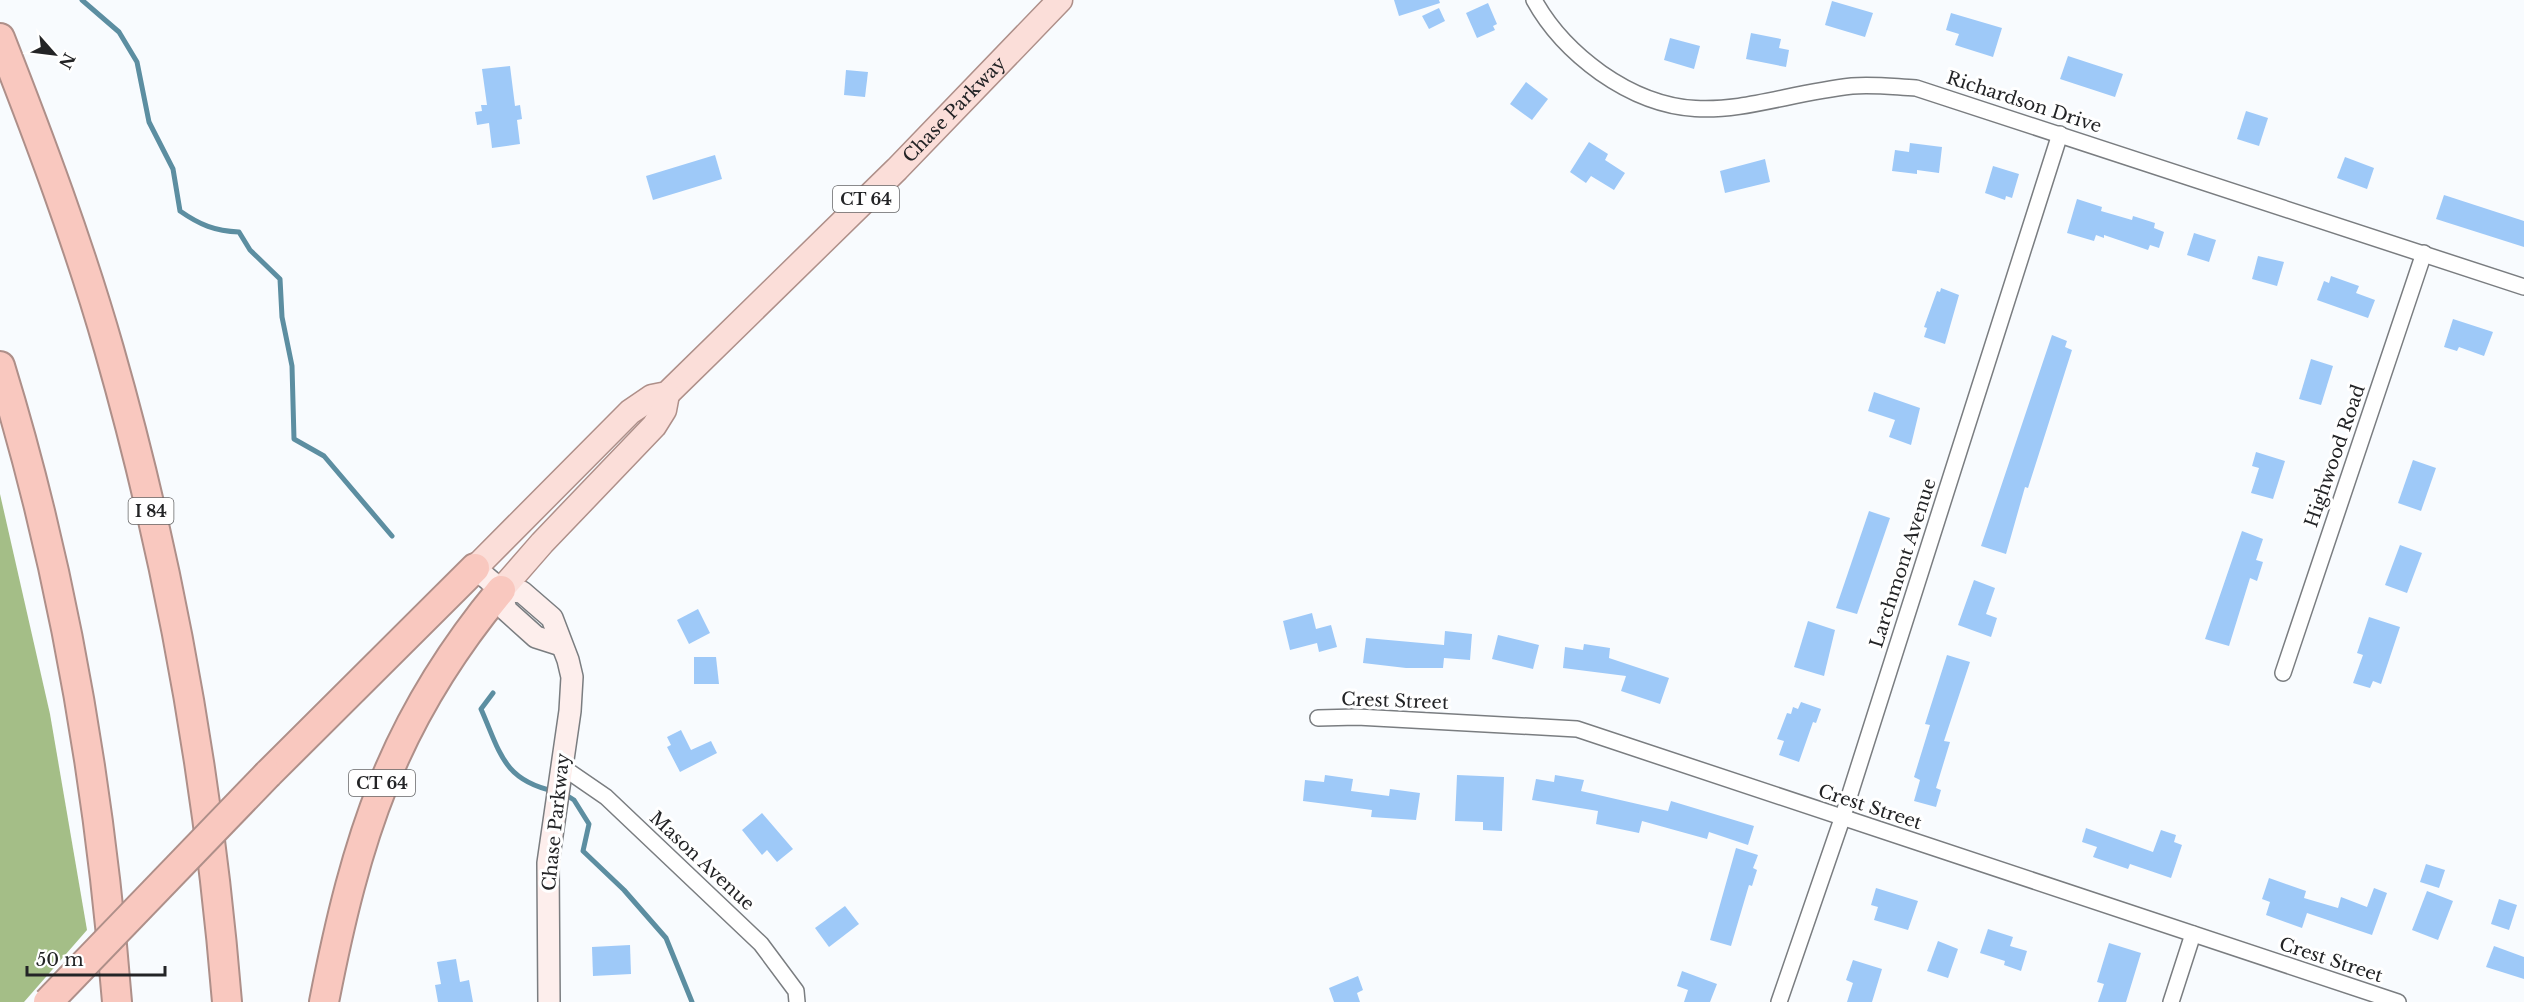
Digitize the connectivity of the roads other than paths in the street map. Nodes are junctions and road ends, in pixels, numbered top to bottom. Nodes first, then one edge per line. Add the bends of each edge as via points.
1 (1060, 0) edge
2 (1534, 0) edge
3 (0, 38) edge
4 (2060, 134) junction
5 (2424, 252) junction
6 (2524, 287) edge
7 (0, 366) edge
8 (667, 394) junction
9 (475, 568) junction
10 (501, 590) junction
11 (2283, 673) dead end
12 (1318, 718) dead end
13 (561, 766) junction
14 (1842, 819) junction
15 (2193, 934) junction
16 (48, 1002) edge
17 (117, 1002) edge
18 (227, 1002) edge
19 (324, 1002) edge
20 (549, 1002) edge
21 (797, 1002) edge
22 (1779, 1002) edge
23 (2171, 1002) edge
24 (2398, 1002) edge

1 - 8 main road, Chase Parkway / CT 64 via 897,169
2 - 4 street, Richardson Drive via 1563,42 1584,61 1639,96 1671,107 1742,107 1853,86 1916,88
3 - 18 highway, I 84 via 55,182 95,305 151,513 174,619 206,809
4 - 5 street, Richardson Drive
4 - 14 street, Larchmont Avenue
5 - 6 street, Richardson Drive
5 - 11 street, Highwood Road
7 - 17 highway via 44,535 78,697 104,866
8 - 9 main road, Chase Parkway / CT 64 via 649,399 630,412
8 - 10 main road, Chase Parkway / CT 64 via 664,410 654,426
9 - 10 main road, Chase Parkway
9 - 16 highway, CT 64, bridge via 268,774
10 - 13 main road, Chase Parkway via 522,592 552,618 568,660 572,692
10 - 19 highway, CT 64 via 467,632 424,697 387,770 353,870
12 - 14 street, Crest Street via 1577,729
13 - 20 main road, Chase Parkway via 547,886
13 - 21 street, Mason Avenue via 606,797 761,944 796,991
14 - 15 street, Crest Street
14 - 22 street, Larchmont Avenue
15 - 23 street
15 - 24 street, Crest Street

